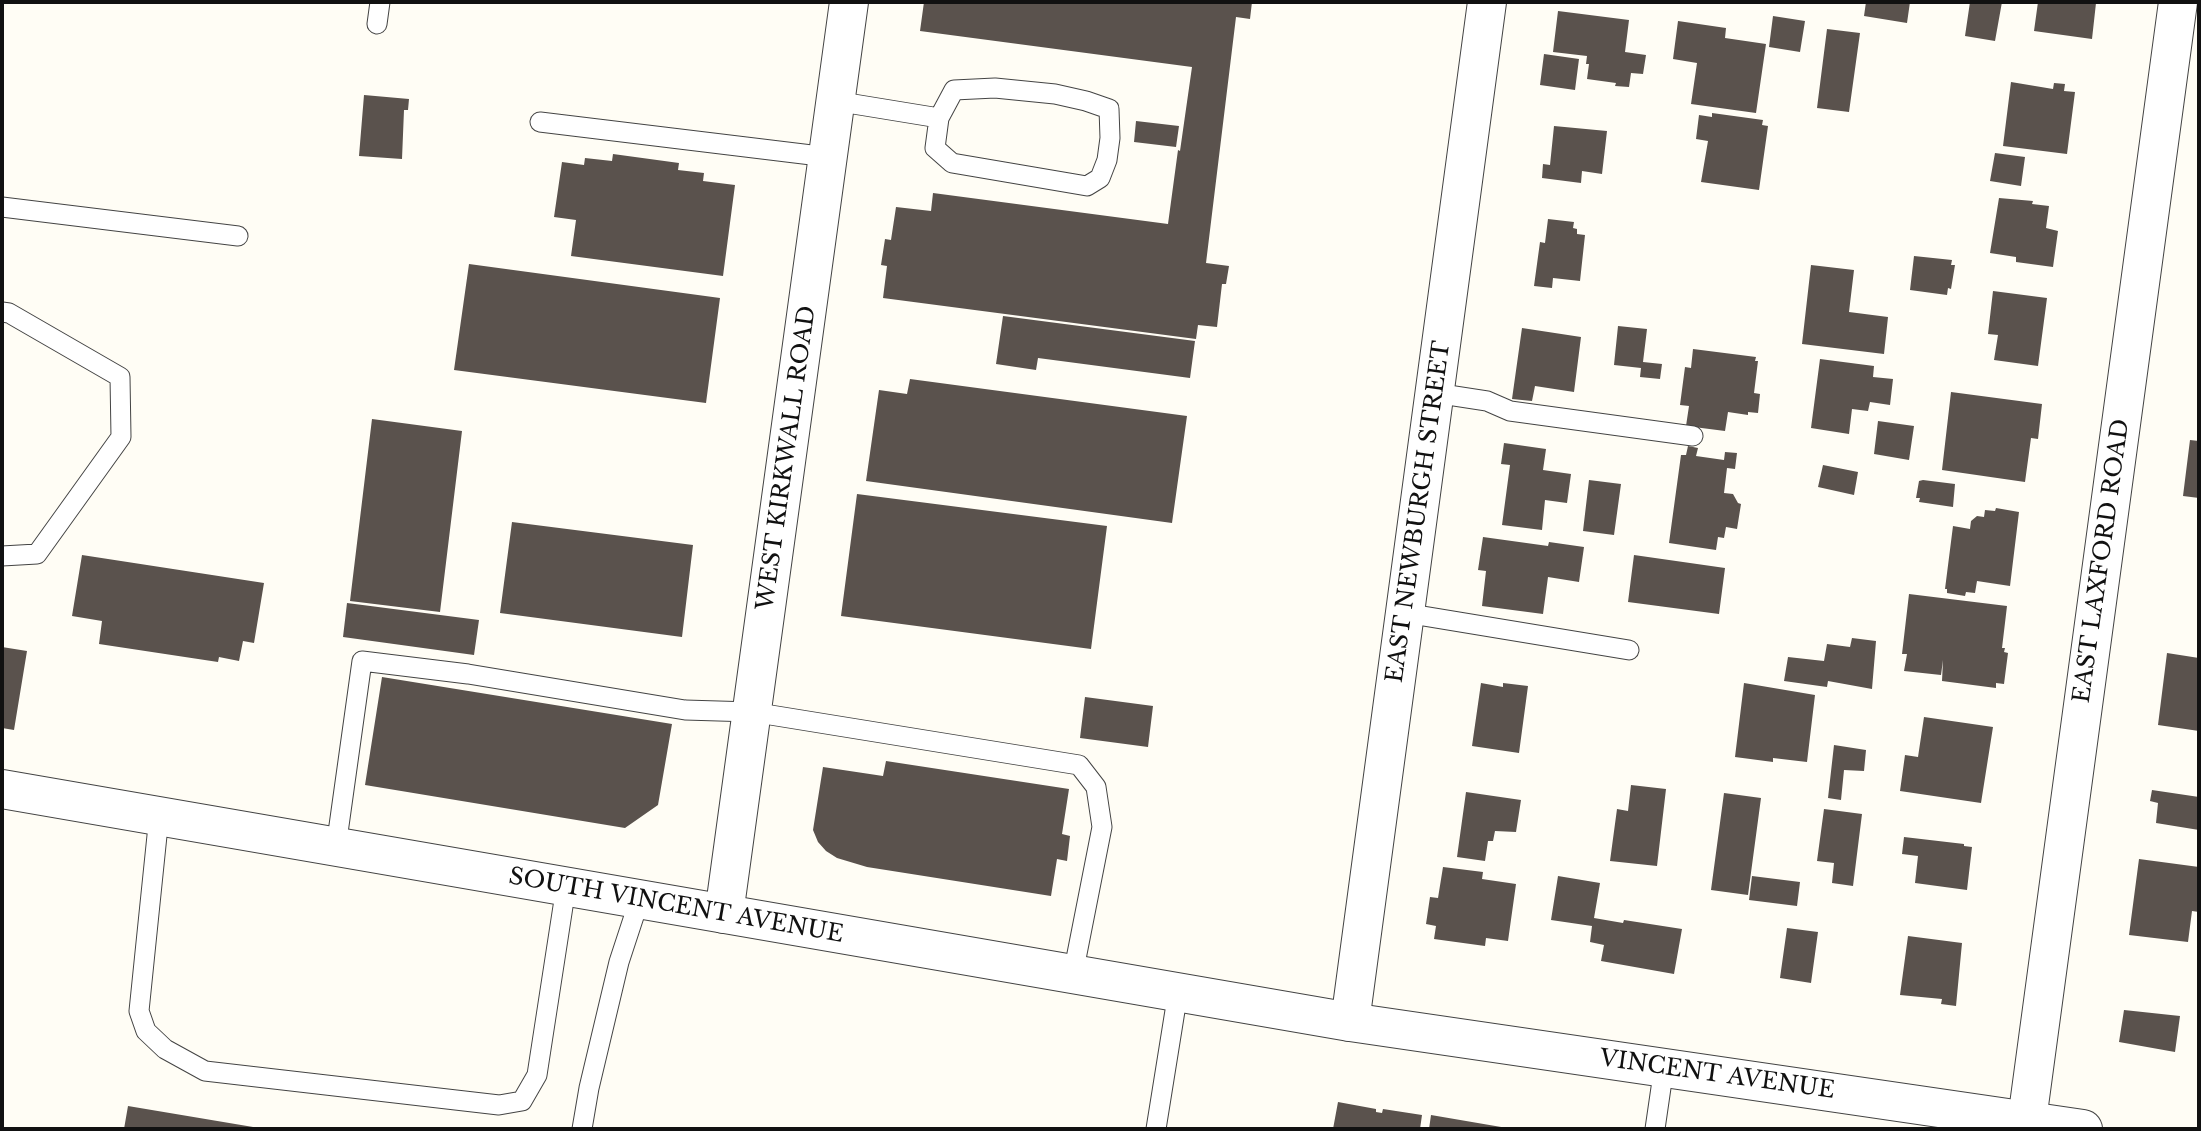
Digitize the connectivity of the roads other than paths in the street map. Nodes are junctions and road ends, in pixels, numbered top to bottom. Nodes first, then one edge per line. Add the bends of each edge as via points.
1 (380, 2) edge
2 (849, 2) edge
3 (1487, 2) edge
4 (2178, 2) edge
5 (377, 24) dead end
6 (835, 101) junction
7 (939, 118) junction
8 (540, 122) dead end
9 (828, 157) junction
10 (2, 207) edge
11 (238, 236) dead end
12 (2, 312) edge
13 (1435, 393) junction
14 (1693, 436) dead end
15 (2, 556) edge
16 (1405, 613) junction
17 (1629, 650) dead end
18 (752, 712) junction
19 (2, 789) edge
20 (159, 816) junction
21 (336, 847) junction
22 (566, 887) junction
23 (639, 901) junction
24 (724, 914) junction
25 (1073, 974) junction
26 (1178, 992) junction
27 (1350, 1022) junction
28 (1664, 1067) junction
29 (2027, 1120) junction
30 (582, 1129) edge
31 (1156, 1129) edge
32 (1655, 1129) edge
33 (2083, 1129) edge

1 - 5 lane
2 - 6 street, WEST KIRKWALL ROAD
3 - 13 street, EAST NEWBURGH STREET
4 - 29 street, EAST LAXFORD ROAD
6 - 7 lane
6 - 9 street, WEST KIRKWALL ROAD
7 - 7 lane via 935,148 952,163 1087,186 1100,178 1107,160 1109,109 1086,101 995,88 954,90
8 - 9 lane
9 - 18 street, WEST KIRKWALL ROAD
10 - 11 lane
12 - 15 lane via 120,377 121,437 37,554
13 - 14 lane via 1488,401 1510,411
13 - 16 street, EAST NEWBURGH STREET
16 - 17 lane
16 - 27 street, EAST NEWBURGH STREET
18 - 21 lane via 685,710 362,661
18 - 24 street, WEST KIRKWALL ROAD
18 - 25 lane via 1079,765 1096,786 1102,827
19 - 20 street, SOUTH VINCENT AVENUE
20 - 21 street, SOUTH VINCENT AVENUE
20 - 22 lane via 139,1011 146,1031 165,1049 205,1071 499,1105 522,1101 537,1076
21 - 22 street, SOUTH VINCENT AVENUE
22 - 23 street, SOUTH VINCENT AVENUE
23 - 24 street, SOUTH VINCENT AVENUE
23 - 30 lane via 616,975
24 - 25 street, SOUTH VINCENT AVENUE
25 - 26 street, SOUTH VINCENT AVENUE
26 - 27 street, SOUTH VINCENT AVENUE
26 - 31 lane
27 - 28 street, VINCENT AVENUE
28 - 29 street, VINCENT AVENUE
28 - 32 lane
29 - 33 street, VINCENT AVENUE

